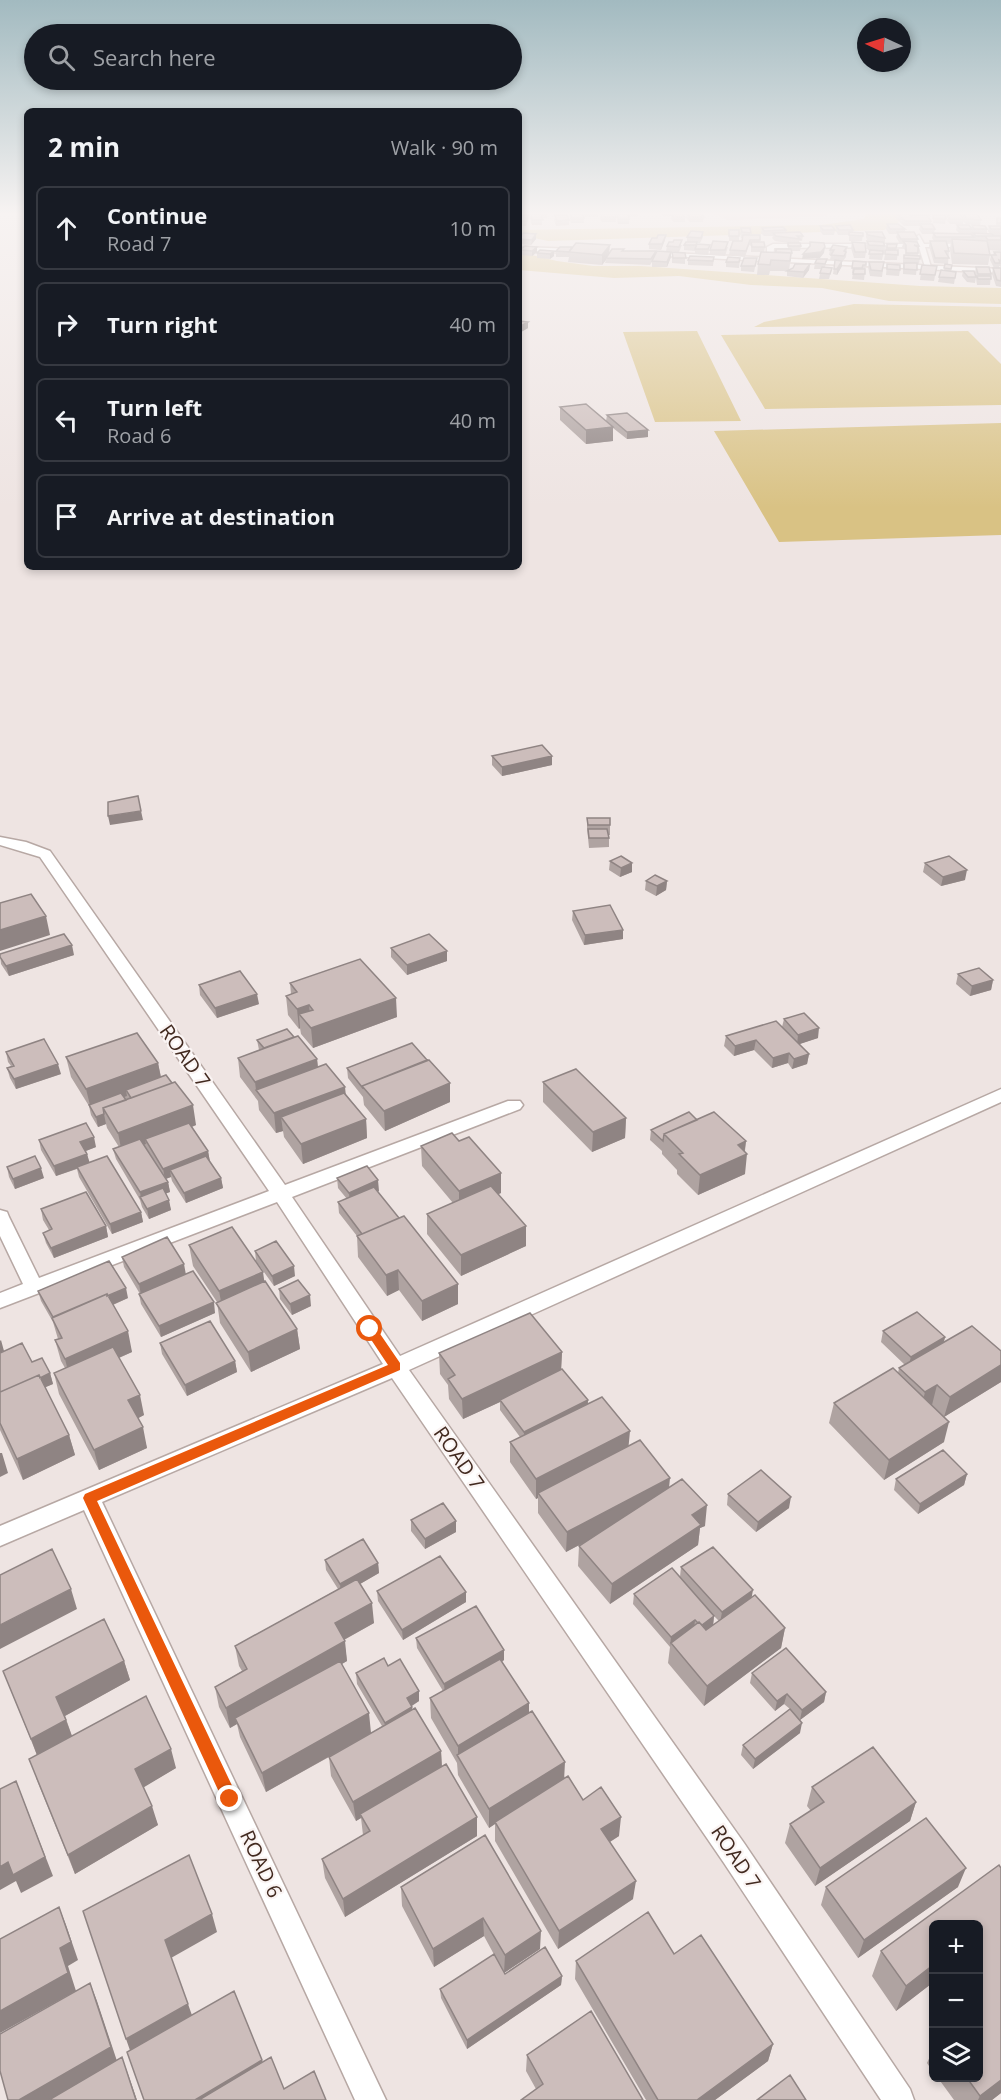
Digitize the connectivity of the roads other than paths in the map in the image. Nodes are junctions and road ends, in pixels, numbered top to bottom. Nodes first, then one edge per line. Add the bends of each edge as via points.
1 (0, 841) edge
2 (1001, 1095) edge
3 (514, 1105) dead end
4 (281, 1194) junction
5 (0, 1217) edge
6 (35, 1289) junction
7 (0, 1301) edge
8 (396, 1367) junction
9 (89, 1498) junction
10 (0, 1536) edge
11 (371, 2100) edge
12 (899, 2100) edge

1 - 4 street, ROAD 7 via 45,854
2 - 8 street
3 - 4 street
4 - 6 street
4 - 8 street, ROAD 7
5 - 6 street
6 - 7 street
8 - 9 street
8 - 12 street, ROAD 7 via 734,1853
9 - 10 street
9 - 11 street, ROAD 6

